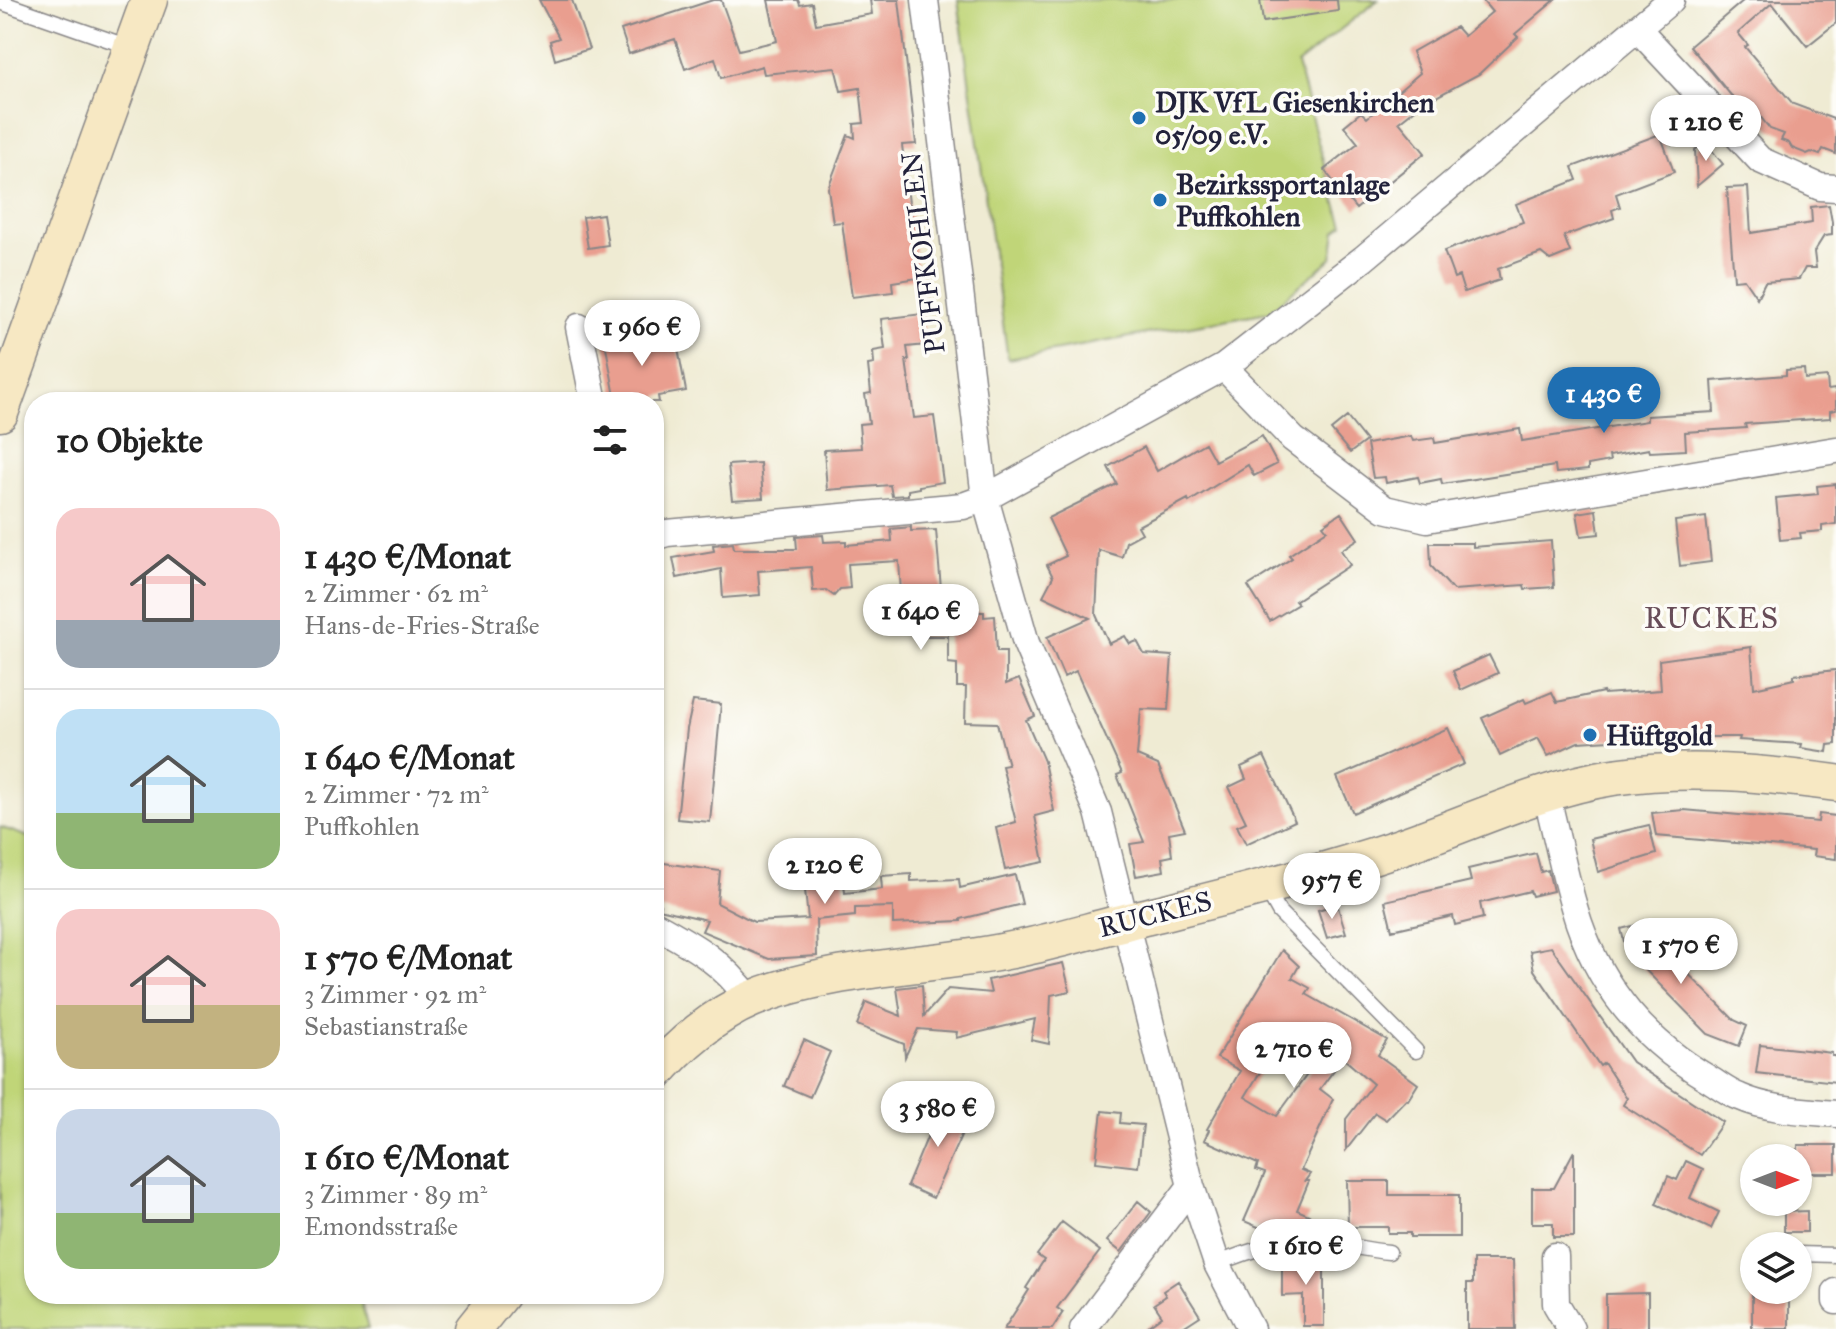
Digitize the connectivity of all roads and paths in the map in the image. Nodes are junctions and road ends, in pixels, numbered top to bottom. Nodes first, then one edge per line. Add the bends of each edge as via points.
1 (149, 0) edge
2 (925, 0) edge
3 (1671, 0) edge
4 (0, 2) edge
5 (1637, 28) junction
6 (132, 48) junction
7 (1836, 188) edge
8 (579, 327) dead end
9 (1224, 367) junction
10 (592, 392) edge
11 (0, 413) edge
12 (1836, 450) edge
13 (985, 498) junction
14 (664, 534) edge
15 (1836, 783) edge
16 (1546, 793) junction
17 (1264, 886) junction
18 (1125, 922) junction
19 (664, 929) edge
20 (750, 1000) junction
21 (1416, 1051) dead end
22 (664, 1066) edge
23 (1836, 1114) edge
24 (1191, 1186) junction
25 (1389, 1252) dead end
26 (1812, 1254) edge
27 (1836, 1255) edge
28 (1555, 1256) dead end
29 (1217, 1264) junction
30 (1836, 1292) edge
31 (1836, 1301) edge
32 (493, 1304) edge
33 (473, 1329) edge
34 (1083, 1329) edge
35 (1251, 1329) edge
36 (1571, 1329) edge

1 - 6 main road
2 - 13 street, PUFFKOHLEN
3 - 5 street
4 - 6 lane
5 - 7 street via 1760,160 1820,187
5 - 9 street via 1363,259
6 - 11 main road
8 - 10 street
9 - 12 street via 1293,439 1385,509 1427,519
9 - 13 street
13 - 14 street via 963,506
13 - 18 street, PUFFKOHLEN via 1026,643 1098,812
15 - 16 main road, RUCKES via 1752,772 1666,771 1610,777
16 - 17 main road, RUCKES via 1373,856
16 - 23 street via 1579,922 1598,967 1646,1032 1676,1060 1741,1098
17 - 18 main road, RUCKES
17 - 21 lane via 1279,912
18 - 20 main road, RUCKES via 983,956 803,982
18 - 24 street, PUFFKOHLEN
19 - 20 street via 705,952 733,976
20 - 22 main road, RUCKES via 705,1027
24 - 29 street, PUFFKOHLEN
24 - 34 street
25 - 29 lane via 1296,1242 1253,1248
26 - 27 lane
28 - 36 street via 1556,1304
29 - 35 street, PUFFKOHLEN
30 - 31 street
32 - 33 main road

